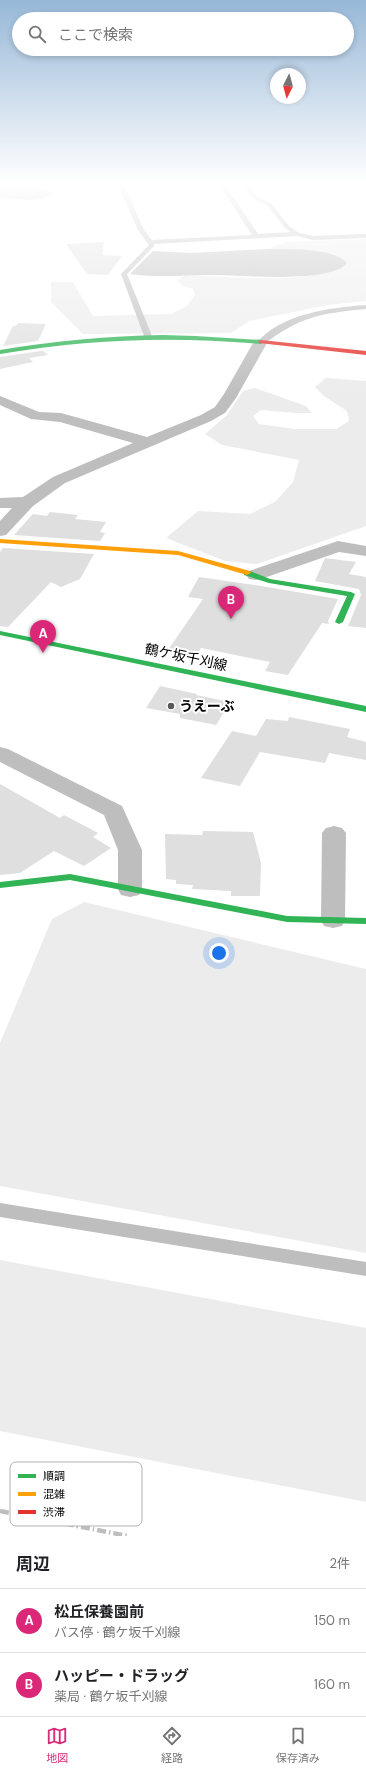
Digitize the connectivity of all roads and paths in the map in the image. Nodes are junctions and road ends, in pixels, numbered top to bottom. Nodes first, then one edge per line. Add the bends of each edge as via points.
1 (142, 255) edge
2 (366, 306) edge
3 (148, 336) junction
4 (260, 343) junction
5 (0, 352) edge
6 (366, 353) edge
7 (0, 400) edge
8 (148, 442) junction
9 (27, 502) junction
10 (0, 503) edge
11 (0, 531) edge
12 (0, 541) edge
13 (366, 551) edge
14 (255, 575) junction
15 (339, 622) dead end
16 (0, 633) edge
17 (366, 709) edge
18 (0, 754) edge
19 (334, 833) dead end
20 (0, 885) edge
21 (130, 889) junction
22 (333, 920) junction
23 (366, 921) edge
24 (0, 1210) edge
25 (366, 1269) edge

1 - 3 lane via 124,274
2 - 4 lane via 305,318 283,326
3 - 4 street
3 - 5 street via 54,343
4 - 6 street
4 - 8 street via 220,410
7 - 8 street via 36,416 61,418
8 - 9 street via 59,480
9 - 10 street
9 - 11 street
12 - 14 street via 178,553
13 - 14 street via 338,546
14 - 15 street via 269,581 351,594
16 - 17 street, 鶴ケ坂千刈線
18 - 21 street via 114,811 130,850
19 - 22 street
20 - 21 street via 70,877
21 - 22 street via 287,919
22 - 23 street
24 - 25 lane

